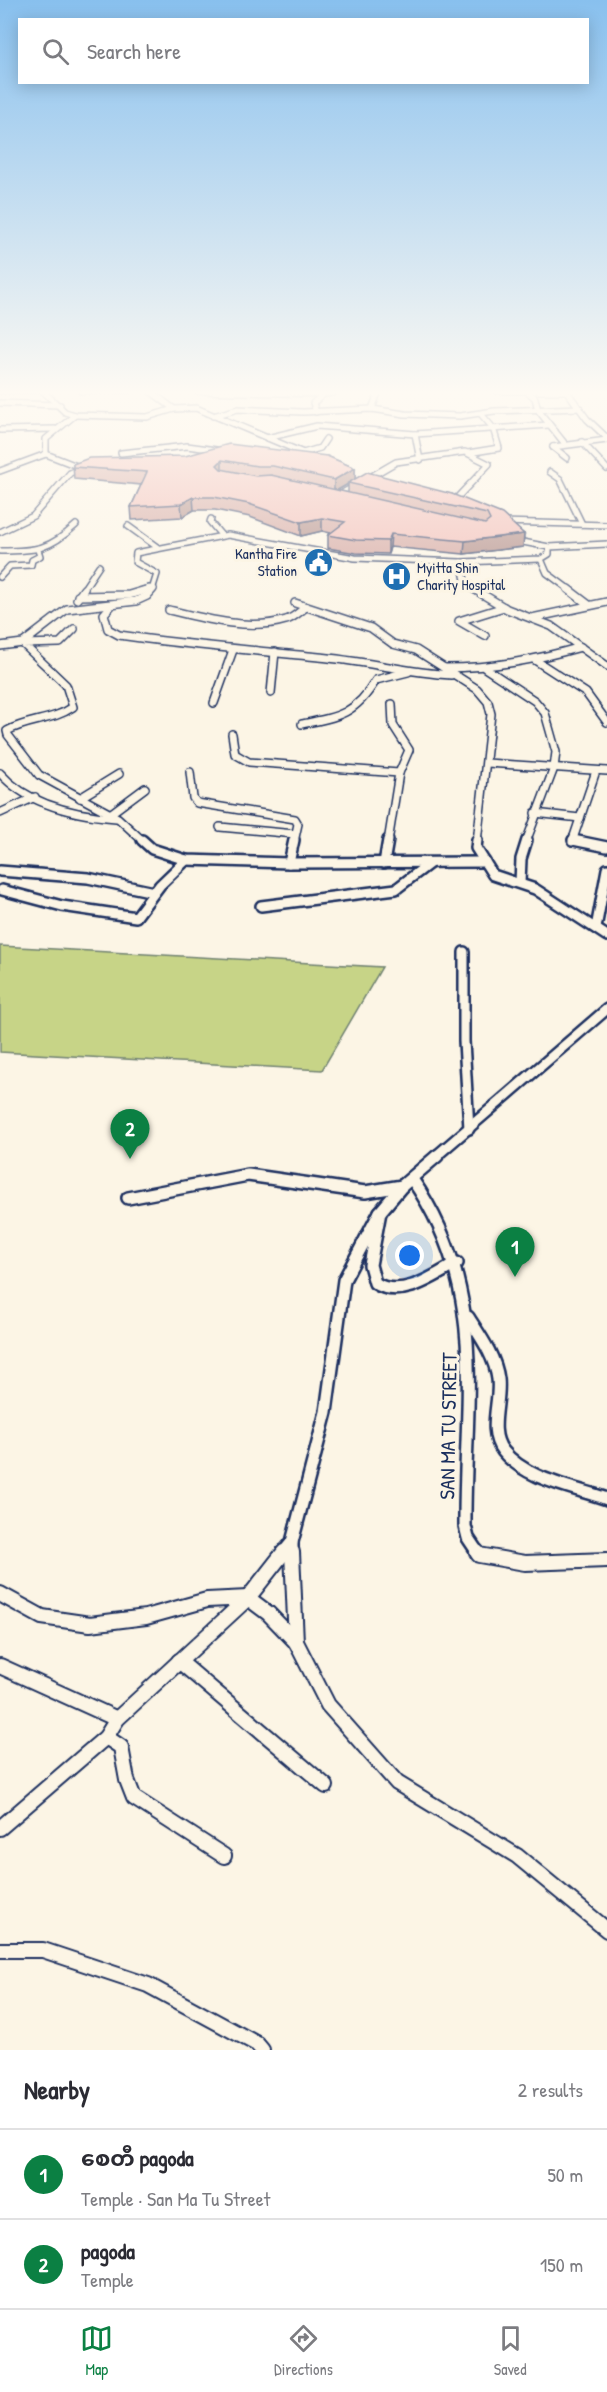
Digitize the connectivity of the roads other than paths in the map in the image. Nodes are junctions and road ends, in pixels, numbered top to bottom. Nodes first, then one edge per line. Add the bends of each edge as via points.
1 (58, 486) edge
2 (357, 486) edge
3 (470, 486) edge
4 (563, 486) edge
5 (323, 495) edge
6 (334, 498) junction
7 (442, 499) edge
8 (345, 500) edge
9 (453, 502) junction
10 (461, 506) edge
11 (211, 519) dead end
12 (495, 520) edge
13 (504, 523) junction
14 (582, 524) junction
15 (76, 525) dead end
16 (607, 525) edge
17 (128, 526) dead end
18 (0, 532) edge
19 (221, 535) junction
20 (607, 544) edge
21 (157, 547) junction
22 (549, 547) junction
23 (0, 550) edge
24 (38, 550) junction
25 (541, 559) junction
26 (461, 562) junction
27 (99, 566) dead end
28 (0, 577) edge
29 (154, 588) junction
30 (78, 596) junction
31 (607, 602) edge
32 (295, 603) dead end
33 (589, 605) junction
34 (111, 606) junction
35 (75, 607) junction
36 (306, 607) junction
37 (504, 607) junction
38 (169, 610) dead end
39 (532, 618) junction
40 (74, 630) dead end
41 (485, 636) dead end
42 (23, 644) junction
43 (0, 646) edge
44 (581, 647) junction
45 (233, 650) junction
46 (275, 652) junction
47 (607, 658) edge
48 (535, 660) junction
49 (598, 660) junction
50 (607, 666) edge
51 (445, 668) junction
52 (485, 668) junction
53 (408, 672) junction
54 (451, 675) junction
55 (271, 693) dead end
56 (214, 703) dead end
57 (392, 704) dead end
58 (607, 722) edge
59 (302, 724) dead end
60 (232, 734) dead end
61 (487, 763) junction
62 (554, 768) junction
63 (596, 771) junction
64 (607, 771) edge
65 (0, 772) edge
66 (190, 772) dead end
67 (399, 773) junction
68 (119, 774) dead end
69 (145, 788) dead end
70 (35, 797) junction
71 (80, 798) junction
72 (0, 813) edge
73 (535, 813) junction
74 (114, 816) junction
75 (580, 818) junction
76 (220, 827) dead end
77 (295, 834) junction
78 (607, 848) edge
79 (186, 860) junction
80 (384, 862) junction
81 (485, 862) junction
82 (289, 863) junction
83 (430, 863) junction
84 (607, 869) edge
85 (0, 871) edge
86 (520, 883) junction
87 (2, 890) dead end
88 (154, 892) junction
89 (261, 906) dead end
90 (596, 928) junction
91 (607, 936) edge
92 (464, 952) dead end
93 (607, 1009) edge
94 (469, 1129) junction
95 (407, 1183) junction
96 (128, 1198) dead end
97 (380, 1212) junction
98 (457, 1263) junction
99 (466, 1315) junction
100 (607, 1499) edge
101 (291, 1542) junction
102 (607, 1560) edge
103 (0, 1594) edge
104 (248, 1598) junction
105 (296, 1642) junction
106 (179, 1661) junction
107 (0, 1666) edge
108 (117, 1719) junction
109 (106, 1737) junction
110 (326, 1786) dead end
111 (0, 1828) edge
112 (224, 1856) dead end
113 (607, 1930) edge
114 (0, 1950) edge
115 (262, 2050) edge

1 - 18 street via 33,516
2 - 6 street
3 - 9 street
4 - 14 street
5 - 6 street
6 - 8 street
7 - 9 street
9 - 10 street
11 - 19 street
12 - 13 street
13 - 14 street
13 - 22 street via 523,542
14 - 16 street
15 - 24 street via 53,546
17 - 21 street
19 - 21 street
19 - 26 street via 355,558
20 - 22 street
21 - 29 street via 134,557 140,567 157,574
22 - 25 street via 549,554
23 - 24 street
24 - 28 street via 40,556 31,565 10,566
25 - 26 street
25 - 33 street via 547,573
26 - 37 street via 465,580
27 - 30 street
29 - 30 street via 129,595
29 - 34 street via 136,602
30 - 35 street
31 - 33 street
32 - 36 street
33 - 39 street
34 - 35 street
34 - 45 street via 104,614 108,629 119,635
35 - 42 street via 50,620
36 - 38 street via 290,619 271,622 197,618
36 - 51 street via 371,628 393,644 416,650
37 - 39 street
37 - 41 street via 459,621
39 - 44 street
40 - 42 street via 60,643
42 - 43 street
42 - 71 street via 66,685 73,707 63,714 14,725 7,730 8,735 39,775
44 - 48 street
44 - 49 street
45 - 46 street
45 - 56 street
46 - 53 street
46 - 55 street
47 - 49 street
48 - 52 street
48 - 58 street via 586,693
49 - 50 street
51 - 52 street
51 - 54 street
52 - 62 street via 535,701 545,713 556,752
53 - 54 street
53 - 59 street via 376,680 358,707 346,715
54 - 61 street via 477,689 488,702 491,714
57 - 67 street via 390,719 409,750
60 - 67 street via 235,754 249,762
61 - 62 street
61 - 81 street via 476,848
62 - 63 street
62 - 73 street
63 - 64 street
63 - 75 street
65 - 70 street via 10,785
66 - 77 street via 197,803 290,817 298,824
67 - 80 street
68 - 71 street
69 - 74 street
70 - 72 street
70 - 74 street via 80,816
71 - 74 street
73 - 75 street
73 - 86 street via 521,859
74 - 79 street via 152,849
75 - 78 street via 572,842
76 - 77 street
77 - 82 street
79 - 82 street
79 - 88 street
80 - 82 street
80 - 83 street
81 - 83 street
81 - 86 street via 494,875
83 - 89 street via 396,889
84 - 90 street
85 - 88 street via 88,878
86 - 90 street
87 - 88 street via 62,906 132,918
90 - 91 street
92 - 94 street
93 - 94 street
94 - 95 street
95 - 96 street via 365,1192 248,1174
95 - 97 street
95 - 98 street, SAN MA TU STREET via 429,1201
97 - 98 street via 381,1228 370,1271 384,1290 400,1290
97 - 101 street via 344,1280 326,1412
98 - 99 street, SAN MA TU STREET
99 - 100 street via 493,1358 500,1388 494,1429 501,1450 519,1465
99 - 102 street, SAN MA TU STREET via 467,1536 479,1555 525,1563
101 - 104 street
101 - 105 street
103 - 104 street via 42,1617 90,1624 146,1617 207,1600
104 - 105 street
104 - 106 street
105 - 113 street via 328,1705 397,1783 517,1856
106 - 108 street
106 - 110 street
107 - 108 street
108 - 109 street
109 - 111 street
109 - 112 street via 121,1747 125,1785 134,1798
114 - 115 street via 44,1950 148,1985

